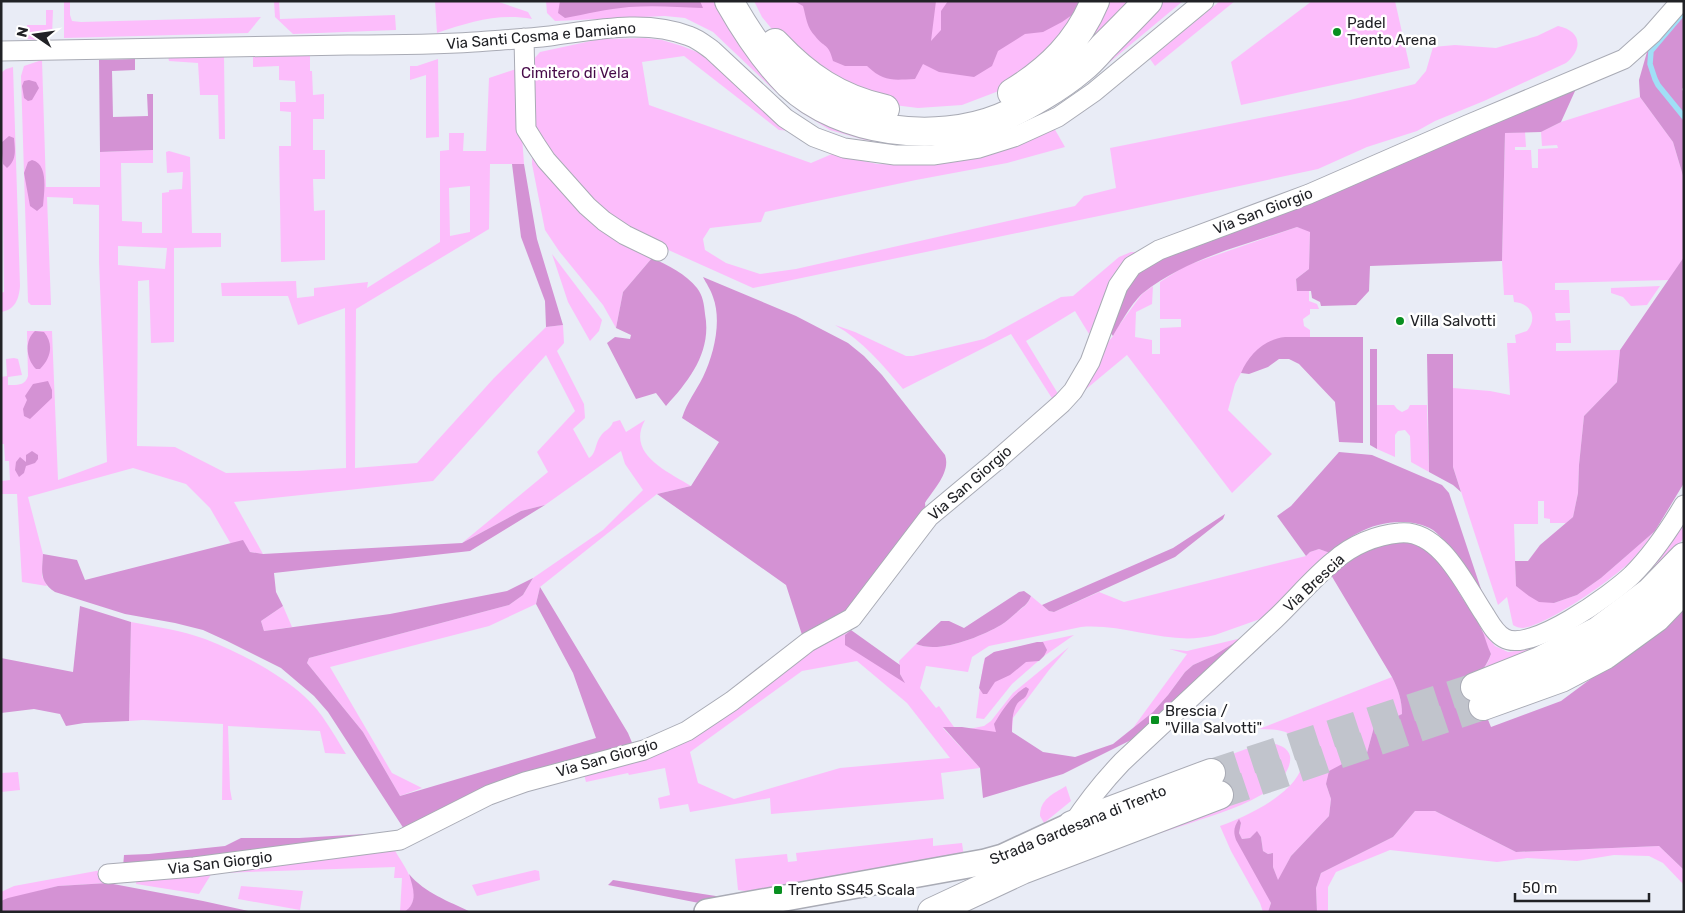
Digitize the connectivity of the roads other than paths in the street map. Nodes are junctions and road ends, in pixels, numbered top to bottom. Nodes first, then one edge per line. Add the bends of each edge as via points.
1 (729, 1) edge
2 (748, 1) edge
3 (1095, 1) edge
4 (1148, 1) edge
5 (1204, 1) edge
6 (1681, 1) edge
7 (524, 38) junction
8 (1, 51) edge
9 (658, 251) dead end
10 (1684, 505) edge
11 (1684, 557) edge
12 (1684, 589) edge
13 (1072, 825) junction
14 (108, 874) dead end
15 (708, 912) edge
16 (932, 912) edge

1 - 4 highway via 753,42 790,84 825,109 869,125 912,132 964,128 1000,118 1042,96 1082,69
2 - 3 highway via 771,38 790,59 830,89 872,106 931,113 974,108 1010,94 1035,79 1075,38
5 - 7 street, Via Santi Cosma e Damiano via 1094,92 1058,117 1014,138 979,148 933,155 894,155 844,148 814,137 785,118 712,50 691,36 627,27
6 - 14 street, Via San Giorgio via 1624,59 1309,194 1140,260 1118,286 1090,362 1062,403 929,517 852,618 808,642 687,731 644,750 488,795 400,840 194,867
7 - 8 street, Via Santi Cosma e Damiano via 405,46
7 - 9 street via 526,129 536,145 587,206 604,221
10 - 13 street, Via Brescia via 1631,576 1564,623 1521,641 1503,638 1494,630 1450,562 1428,540 1400,532 1366,541 1334,561 1122,762
11 - 12 highway via 1650,592 1598,631 1479,697 1561,678 1605,655 1656,618
13 - 15 main road, Strada Gardesana di Trento via 985,862
13 - 16 highway, Strada Gardesana di Trento via 1215,784

